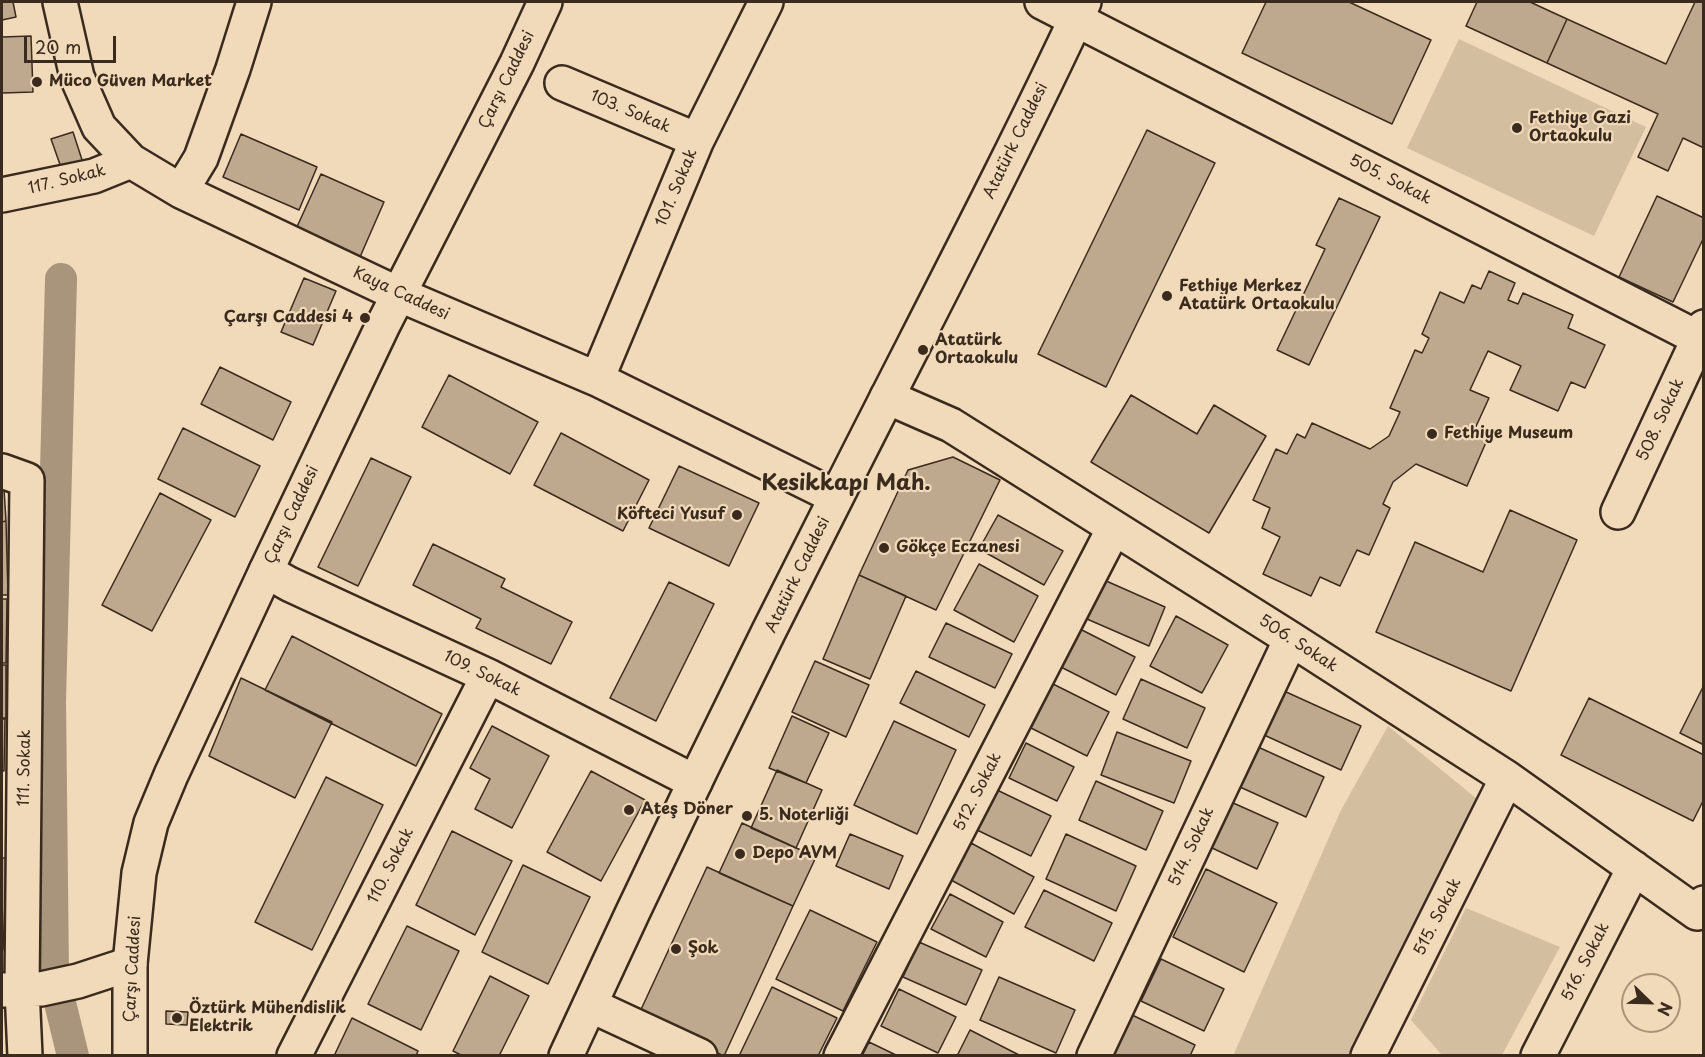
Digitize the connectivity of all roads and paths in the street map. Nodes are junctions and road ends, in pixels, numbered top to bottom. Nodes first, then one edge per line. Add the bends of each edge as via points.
1 (60, 2) edge
2 (254, 2) edge
3 (545, 2) edge
4 (766, 2) edge
5 (1042, 2) edge
6 (1080, 10) edge
7 (562, 83) dead end
8 (697, 140) junction
9 (131, 161) junction
10 (181, 191) junction
11 (2, 195) edge
12 (398, 294) junction
13 (1702, 335) edge
14 (597, 379) junction
15 (887, 396) junction
16 (14, 475) edge
17 (836, 497) junction
18 (1618, 512) dead end
19 (1114, 528) junction
20 (266, 571) junction
21 (1291, 639) junction
22 (488, 676) junction
23 (1507, 778) junction
24 (695, 782) junction
25 (1635, 868) junction
26 (1700, 908) edge
27 (130, 964) junction
28 (22, 989) edge
29 (590, 1005) junction
30 (25, 1056) edge
31 (130, 1056) edge
32 (294, 1056) edge
33 (567, 1056) edge
34 (700, 1056) edge
35 (841, 1056) edge
36 (1094, 1056) edge
37 (1368, 1056) edge
38 (1538, 1056) edge

1 - 9 street, Kaya Caddesi via 77,77 99,127
2 - 10 street via 201,158
3 - 12 street, Çarşı Caddesi via 518,63
4 - 8 street, 101. Sokak
5 - 6 street, 505. Sokak
6 - 13 street, 505. Sokak
6 - 15 street, Atatürk Caddesi
7 - 8 street, 103. Sokak
8 - 14 street, 101. Sokak
9 - 10 street, Kaya Caddesi
9 - 11 street, 117. Sokak via 94,176
10 - 12 street, Kaya Caddesi
12 - 14 street, Kaya Caddesi
12 - 20 street, Çarşı Caddesi
13 - 18 street, 508. Sokak
14 - 17 street, Kaya Caddesi
15 - 17 street, Atatürk Caddesi
15 - 19 street, 506. Sokak via 951,425
16 - 28 street, 111. Sokak
17 - 24 street, Atatürk Caddesi
19 - 21 street, 506. Sokak
19 - 35 street, 512. Sokak
20 - 22 street, 109. Sokak
20 - 27 street, Çarşı Caddesi via 151,823 139,873
21 - 23 street, 506. Sokak
21 - 36 street, 514. Sokak
22 - 24 street, 109. Sokak
22 - 32 street, 110. Sokak
23 - 25 street, 506. Sokak
23 - 37 street, 515. Sokak
24 - 29 street, Atatürk Caddesi
25 - 26 street, 506. Sokak
25 - 38 street, 516. Sokak
27 - 28 street via 78,981
27 - 31 street, Çarşı Caddesi
28 - 30 street, 111. Sokak
29 - 33 street, Atatürk Caddesi
29 - 34 street

